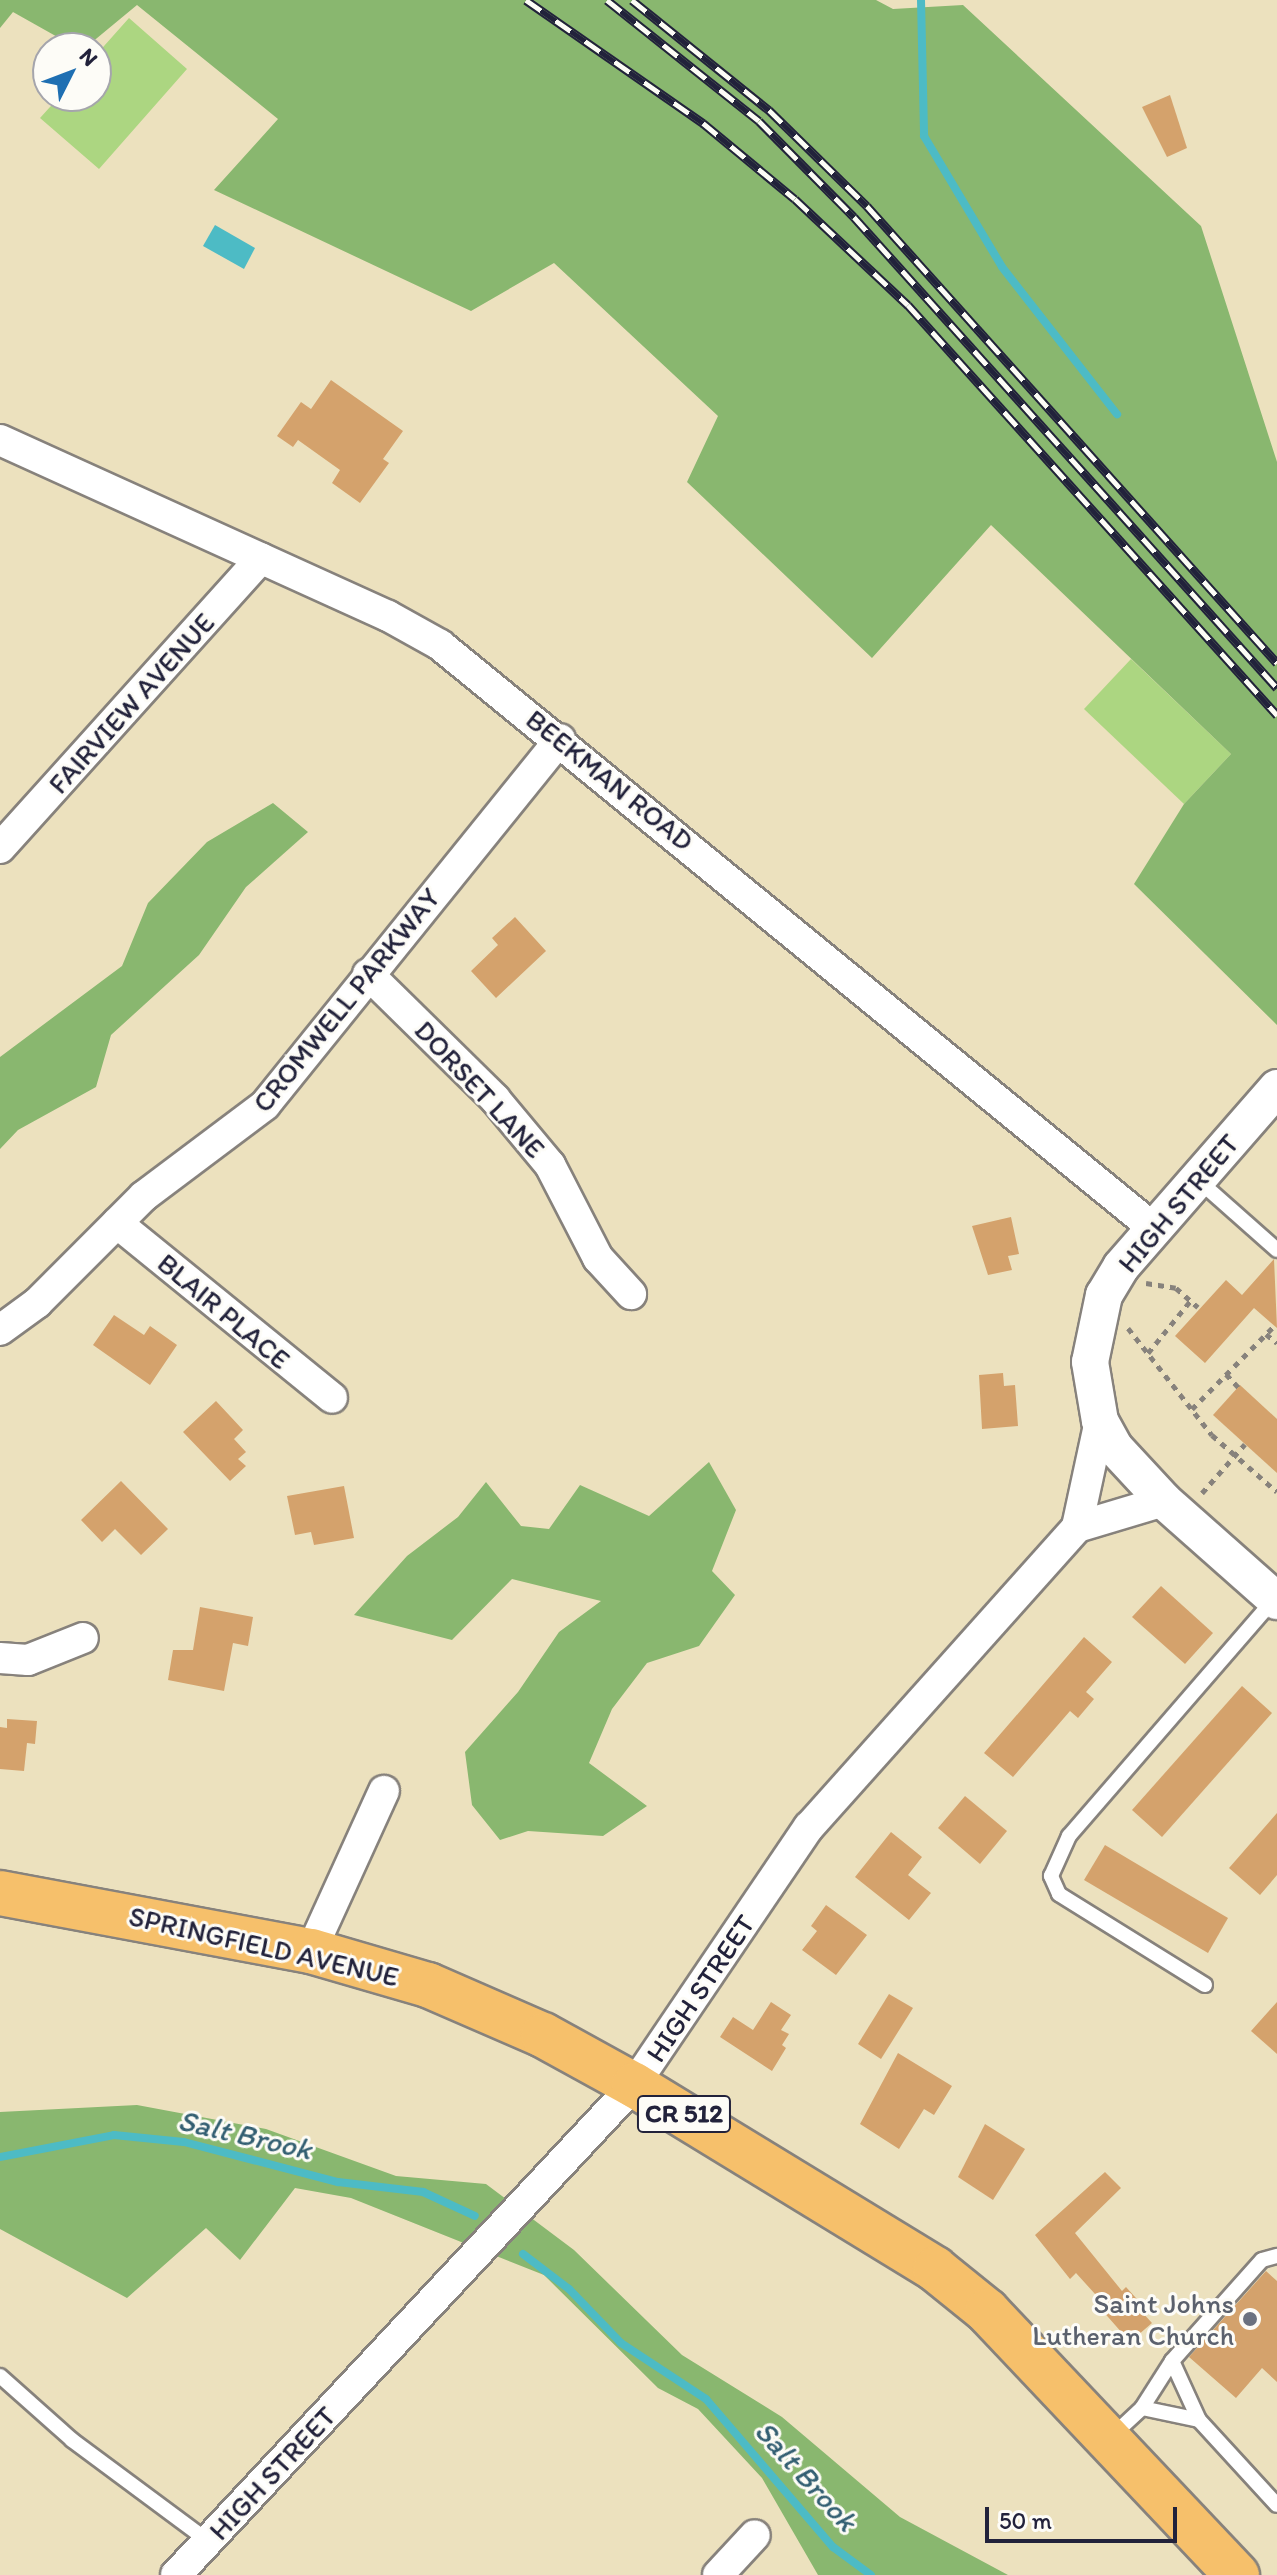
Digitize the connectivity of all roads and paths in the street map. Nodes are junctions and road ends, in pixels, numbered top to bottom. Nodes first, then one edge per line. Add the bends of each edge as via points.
1 (0, 440) edge
2 (261, 558) junction
3 (560, 739) junction
4 (0, 848) edge
5 (368, 974) junction
6 (1277, 1088) edge
7 (1196, 1178) junction
8 (117, 1223) junction
9 (1152, 1227) junction
10 (1277, 1250) edge
11 (1138, 1278) dead end
12 (631, 1294) dead end
13 (1191, 1300) junction
14 (1198, 1307) dead end
15 (1120, 1317) dead end
16 (1274, 1326) dead end
17 (0, 1330) edge
18 (1266, 1334) junction
19 (1277, 1343) edge
20 (1148, 1353) junction
21 (1226, 1374) junction
22 (1238, 1387) dead end
23 (332, 1398) dead end
24 (1192, 1409) junction
25 (1100, 1421) junction
26 (1245, 1444) dead end
27 (1235, 1456) junction
28 (1277, 1492) edge
29 (1202, 1493) dead end
30 (1164, 1501) junction
31 (1077, 1527) junction
32 (1276, 1600) edge
33 (83, 1638) dead end
34 (0, 1658) edge
35 (384, 1791) dead end
36 (0, 1893) edge
37 (311, 1951) junction
38 (1205, 1985) dead end
39 (634, 2085) junction
40 (1277, 2256) edge
41 (1172, 2361) junction
42 (0, 2376) edge
43 (1142, 2408) junction
44 (1199, 2420) junction
45 (1109, 2439) junction
46 (1277, 2505) edge
47 (755, 2535) dead end
48 (208, 2541) junction
49 (176, 2575) edge
50 (718, 2575) edge
51 (1237, 2575) edge

1 - 2 street, BEEKMAN ROAD
2 - 3 street, BEEKMAN ROAD via 440,645
2 - 4 street, FAIRVIEW AVENUE
3 - 5 street, CROMWELL PARKWAY
3 - 9 street, BEEKMAN ROAD
5 - 8 street, CROMWELL PARKWAY via 265,1105
5 - 12 street, DORSET LANE via 495,1099 550,1165 598,1258
6 - 7 street, HIGH STREET
7 - 9 street, HIGH STREET
7 - 10 lane
8 - 17 street, CROMWELL PARKWAY via 37,1303
8 - 23 street, BLAIR PLACE
9 - 25 street, HIGH STREET via 1104,1295 1093,1331 1090,1362
11 - 13 path via 1176,1288
13 - 14 path
13 - 20 path
15 - 20 path
16 - 18 path
18 - 19 path
18 - 21 path
20 - 24 path
21 - 22 path
21 - 24 path
24 - 27 path
25 - 30 street, HIGH STREET via 1130,1468
25 - 31 street, HIGH STREET
26 - 27 path
27 - 28 path
27 - 29 path
30 - 31 street
30 - 32 street, HIGH STREET
31 - 39 street, HIGH STREET via 809,1827
32 - 38 lane via 1069,1836 1051,1876 1059,1894
33 - 34 street via 28,1660
35 - 37 street
36 - 37 main road, SPRINGFIELD AVENUE / CR 512
37 - 39 main road, SPRINGFIELD AVENUE / CR 512 via 428,1985 543,2035
39 - 45 main road, SPRINGFIELD AVENUE / CR 512 via 935,2269 1008,2331
39 - 48 street, HIGH STREET
40 - 41 lane via 1262,2260
41 - 43 lane
41 - 44 lane
42 - 48 lane via 72,2440
43 - 44 lane
43 - 45 lane
44 - 46 lane
45 - 51 main road, SPRINGFIELD AVENUE / CR 512
47 - 50 street
48 - 49 street, HIGH STREET

